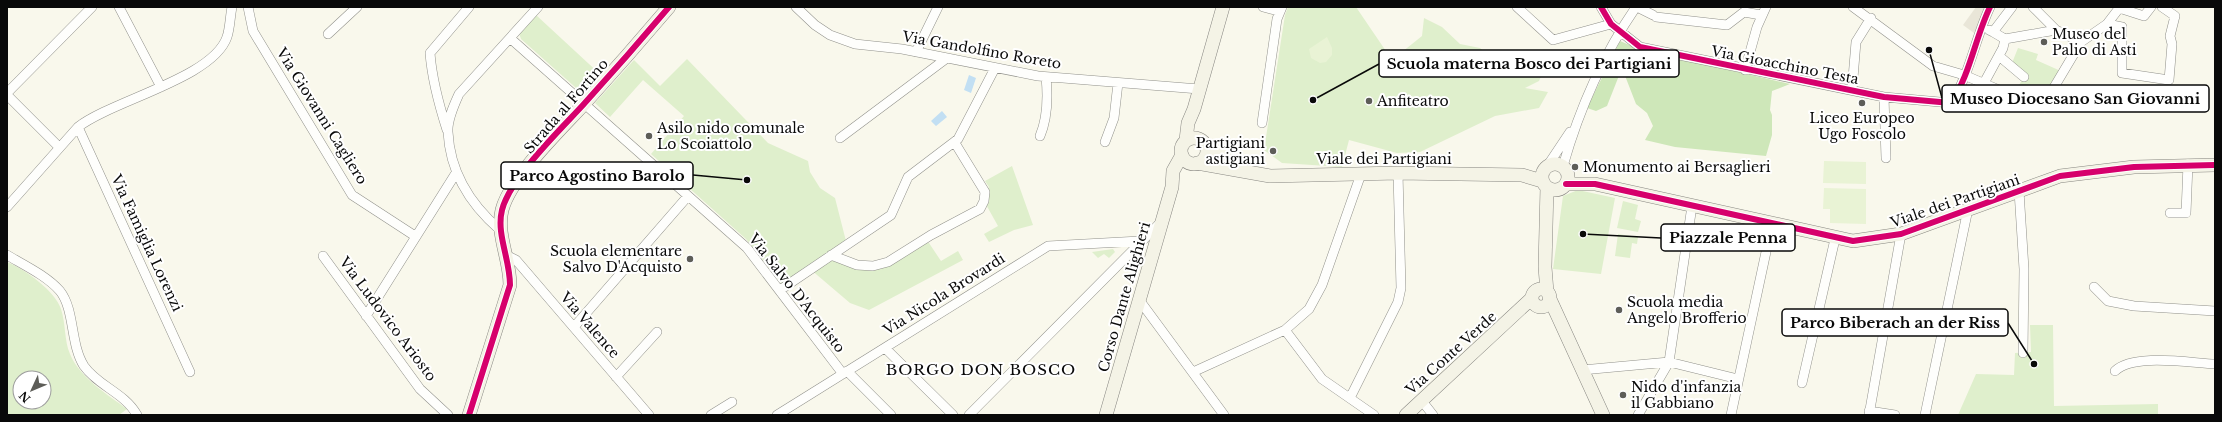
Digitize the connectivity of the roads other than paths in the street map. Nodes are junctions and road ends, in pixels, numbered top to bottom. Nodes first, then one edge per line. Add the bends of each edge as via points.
1 (92, 7) edge
2 (119, 7) edge
3 (232, 7) edge
4 (248, 7) edge
5 (357, 7) edge
6 (469, 7) edge
7 (538, 7) edge
8 (669, 7) edge
9 (796, 7) edge
10 (938, 7) edge
11 (1263, 7) edge
12 (1517, 7) edge
13 (1601, 7) edge
14 (1636, 7) edge
15 (1853, 7) edge
16 (1990, 7) edge
17 (2012, 7) edge
18 (2033, 7) edge
19 (2151, 7) edge
20 (2162, 7) edge
21 (1220, 8) edge
22 (1280, 9) edge
23 (2121, 9) edge
24 (1764, 11) edge
25 (1871, 18) junction
26 (1611, 24) junction
27 (2107, 24) junction
28 (1980, 27) junction
29 (2122, 27) junction
30 (2056, 30) junction
31 (1620, 31) junction
32 (1993, 32) junction
33 (328, 34) dead end
34 (510, 38) junction
35 (2005, 39) junction
36 (2081, 42) junction
37 (916, 52) junction
38 (1999, 56) junction
39 (947, 58) junction
40 (995, 68) junction
41 (1745, 70) junction
42 (1964, 75) junction
43 (1046, 77) junction
44 (2024, 77) dead end
45 (1118, 83) junction
46 (1984, 84) junction
47 (161, 87) junction
48 (1199, 89) junction
49 (1852, 90) junction
50 (7, 94) edge
51 (1884, 97) junction
52 (584, 104) junction
53 (1262, 123) dead end
54 (1575, 124) junction
55 (78, 127) junction
56 (448, 132) junction
57 (1040, 136) dead end
58 (840, 138) dead end
59 (1196, 140) junction
60 (1105, 142) dead end
61 (955, 143) junction
62 (59, 147) junction
63 (1886, 158) dead end
64 (1190, 160) junction
65 (2188, 164) junction
66 (2214, 164) edge
67 (1565, 168) junction
68 (1246, 172) junction
69 (456, 173) junction
70 (1398, 173) junction
71 (1361, 174) junction
72 (1551, 179) junction
73 (1595, 184) junction
74 (2019, 191) junction
75 (688, 196) junction
76 (1692, 206) junction
77 (7, 207) edge
78 (1968, 209) junction
79 (2170, 213) dead end
80 (1163, 220) junction
81 (1772, 224) junction
82 (500, 230) junction
83 (1901, 234) junction
84 (415, 236) junction
85 (1835, 238) junction
86 (1140, 242) junction
87 (7, 255) edge
88 (830, 255) junction
89 (323, 256) dead end
90 (508, 256) junction
91 (2094, 287) dead end
92 (780, 290) junction
93 (1541, 299) junction
94 (1140, 301) junction
95 (2215, 311) edge
96 (366, 316) junction
97 (574, 327) junction
98 (1285, 330) junction
99 (657, 332) dead end
100 (885, 348) junction
101 (2023, 353) dead end
102 (1669, 362) junction
103 (2215, 364) edge
104 (1582, 370) junction
105 (2115, 371) dead end
106 (190, 372) dead end
107 (1193, 372) junction
108 (845, 373) junction
109 (616, 378) junction
110 (1738, 379) junction
111 (1802, 383) dead end
112 (1350, 398) junction
113 (1422, 401) junction
114 (732, 402) dead end
115 (1869, 413) edge
116 (137, 415) edge
117 (448, 415) edge
118 (469, 415) edge
119 (649, 415) edge
120 (711, 415) edge
121 (777, 415) edge
122 (891, 415) edge
123 (953, 415) edge
124 (969, 415) edge
125 (1106, 415) edge
126 (1224, 415) edge
127 (1374, 415) edge
128 (1406, 415) edge
129 (1433, 415) edge
130 (1603, 415) edge
131 (1638, 415) edge
132 (1731, 415) edge
133 (1895, 415) edge
134 (1925, 415) edge

1 - 50 street
2 - 47 street
3 - 47 street via 227,38 216,55
4 - 84 street, Via Giovanni Cagliero via 253,31 352,194
5 - 33 street
6 - 56 street via 430,53 438,101
7 - 34 street
8 - 52 street, Strada al Fortino
9 - 37 street, Via Gandolfino Roreto via 830,35 855,44
10 - 37 street
11 - 22 street
12 - 26 street via 1553,40
13 - 26 street, Via Gioacchino Testa
14 - 24 street via 1654,16 1727,25 1744,12
14 - 31 street
15 - 25 street
16 - 28 street
17 - 32 street
18 - 30 street
19 - 23 street via 2144,16
20 - 29 street via 2175,16 2170,36 2172,44 2169,80 2122,73
21 - 48 street
22 - 53 street
23 - 27 street
23 - 29 street
24 - 41 street
25 - 42 street via 1905,47 1933,66
25 - 49 street via 1856,42
26 - 31 street, Via Gioacchino Testa
27 - 29 street
27 - 36 street
28 - 32 street
28 - 42 street
30 - 35 street
30 - 36 street
31 - 41 street, Via Gioacchino Testa via 1640,47
31 - 54 street
32 - 35 street
34 - 52 street, Via Salvo D'Acquisto
34 - 56 street via 459,94 452,110
35 - 38 street
36 - 46 street via 2053,89 2034,104
37 - 39 street, Via Gandolfino Roreto
38 - 44 street
38 - 46 street
39 - 40 street, Via Gandolfino Roreto
39 - 58 street
40 - 43 street, Via Gandolfino Roreto
40 - 61 street
41 - 49 street, Via Gioacchino Testa
42 - 46 street
42 - 51 street, Via Gioacchino Testa via 1960,90 1951,103
43 - 45 street, Via Gandolfino Roreto
43 - 57 street via 1047,108
45 - 48 street, Via Gandolfino Roreto
45 - 60 street via 1114,118
47 - 55 street via 91,117
48 - 59 street via 1194,109
49 - 51 street, Via Gioacchino Testa
50 - 62 street
51 - 63 street
52 - 75 street, Via Salvo D'Acquisto
52 - 82 street, Strada al Fortino via 516,182 503,208
54 - 67 street
54 - 72 street
55 - 62 street
55 - 106 street, Via Famiglia Lorenzi
56 - 69 street
59 - 64 street via 1181,147
59 - 64 street via 1206,155
59 - 68 street via 1216,149
61 - 88 street via 908,177 891,215
61 - 88 street via 985,192 984,202 980,208 888,262 873,266 857,265
62 - 77 street
64 - 68 street, Viale dei Partigiani
64 - 80 street, Corso Dante Alighieri via 1172,187
65 - 66 street, Viale dei Partigiani
65 - 74 street, Viale dei Partigiani via 2134,167 2060,176
65 - 79 street via 2186,212
67 - 72 street via 1569,175
67 - 72 street via 1556,163
67 - 73 street, Viale dei Partigiani
68 - 71 street, Viale dei Partigiani via 1290,176
69 - 82 street via 478,210
69 - 84 street
70 - 71 street, Viale dei Partigiani
70 - 72 street, Viale dei Partigiani via 1522,175
70 - 112 street via 1401,288 1398,302
71 - 98 street via 1322,285 1309,309
72 - 73 street, Viale dei Partigiani
72 - 93 street
73 - 76 street, Viale dei Partigiani
74 - 78 street, Viale dei Partigiani
74 - 101 street via 2024,269
75 - 92 street, Via Salvo D'Acquisto via 748,248
75 - 97 street
76 - 81 street, Viale dei Partigiani
76 - 102 street
78 - 83 street, Viale dei Partigiani
78 - 134 street
80 - 86 street
80 - 94 street, Corso Dante Alighieri
81 - 85 street, Viale dei Partigiani
81 - 110 street
82 - 90 street, Strada al Fortino
83 - 85 street, Viale dei Partigiani via 1859,241
83 - 115 street
84 - 96 street
85 - 111 street
86 - 100 street, Via Nicola Brovardi via 1048,246
86 - 124 street
87 - 116 street via 47,280 60,292 66,304 75,349 85,366 128,402
88 - 92 street
89 - 96 street, Via Ludovico Ariosto
90 - 97 street, Via Valence via 516,260
90 - 118 street, Strada al Fortino via 508,295
91 - 95 street via 2108,301 2134,306
92 - 108 street, Via Salvo D'Acquisto
93 - 104 street via 1561,321
93 - 113 street, Via Conte Verde via 1518,314
94 - 107 street
94 - 125 street, Corso Dante Alighieri
96 - 117 street, Via Ludovico Ariosto via 420,389
97 - 109 street, Via Valence
98 - 107 street
98 - 112 street via 1322,379
99 - 109 street
100 - 108 street, Via Nicola Brovardi
100 - 123 street
102 - 104 street
102 - 110 street
102 - 131 street
103 - 105 street via 2182,363 2170,359 2140,361 2121,365
104 - 130 street
107 - 126 street
108 - 121 street, Via Nicola Brovardi
108 - 122 street, Via Salvo D'Acquisto
109 - 119 street, Via Valence
110 - 132 street
112 - 127 street
113 - 128 street, Via Conte Verde
113 - 129 street
114 - 120 street
115 - 133 street

